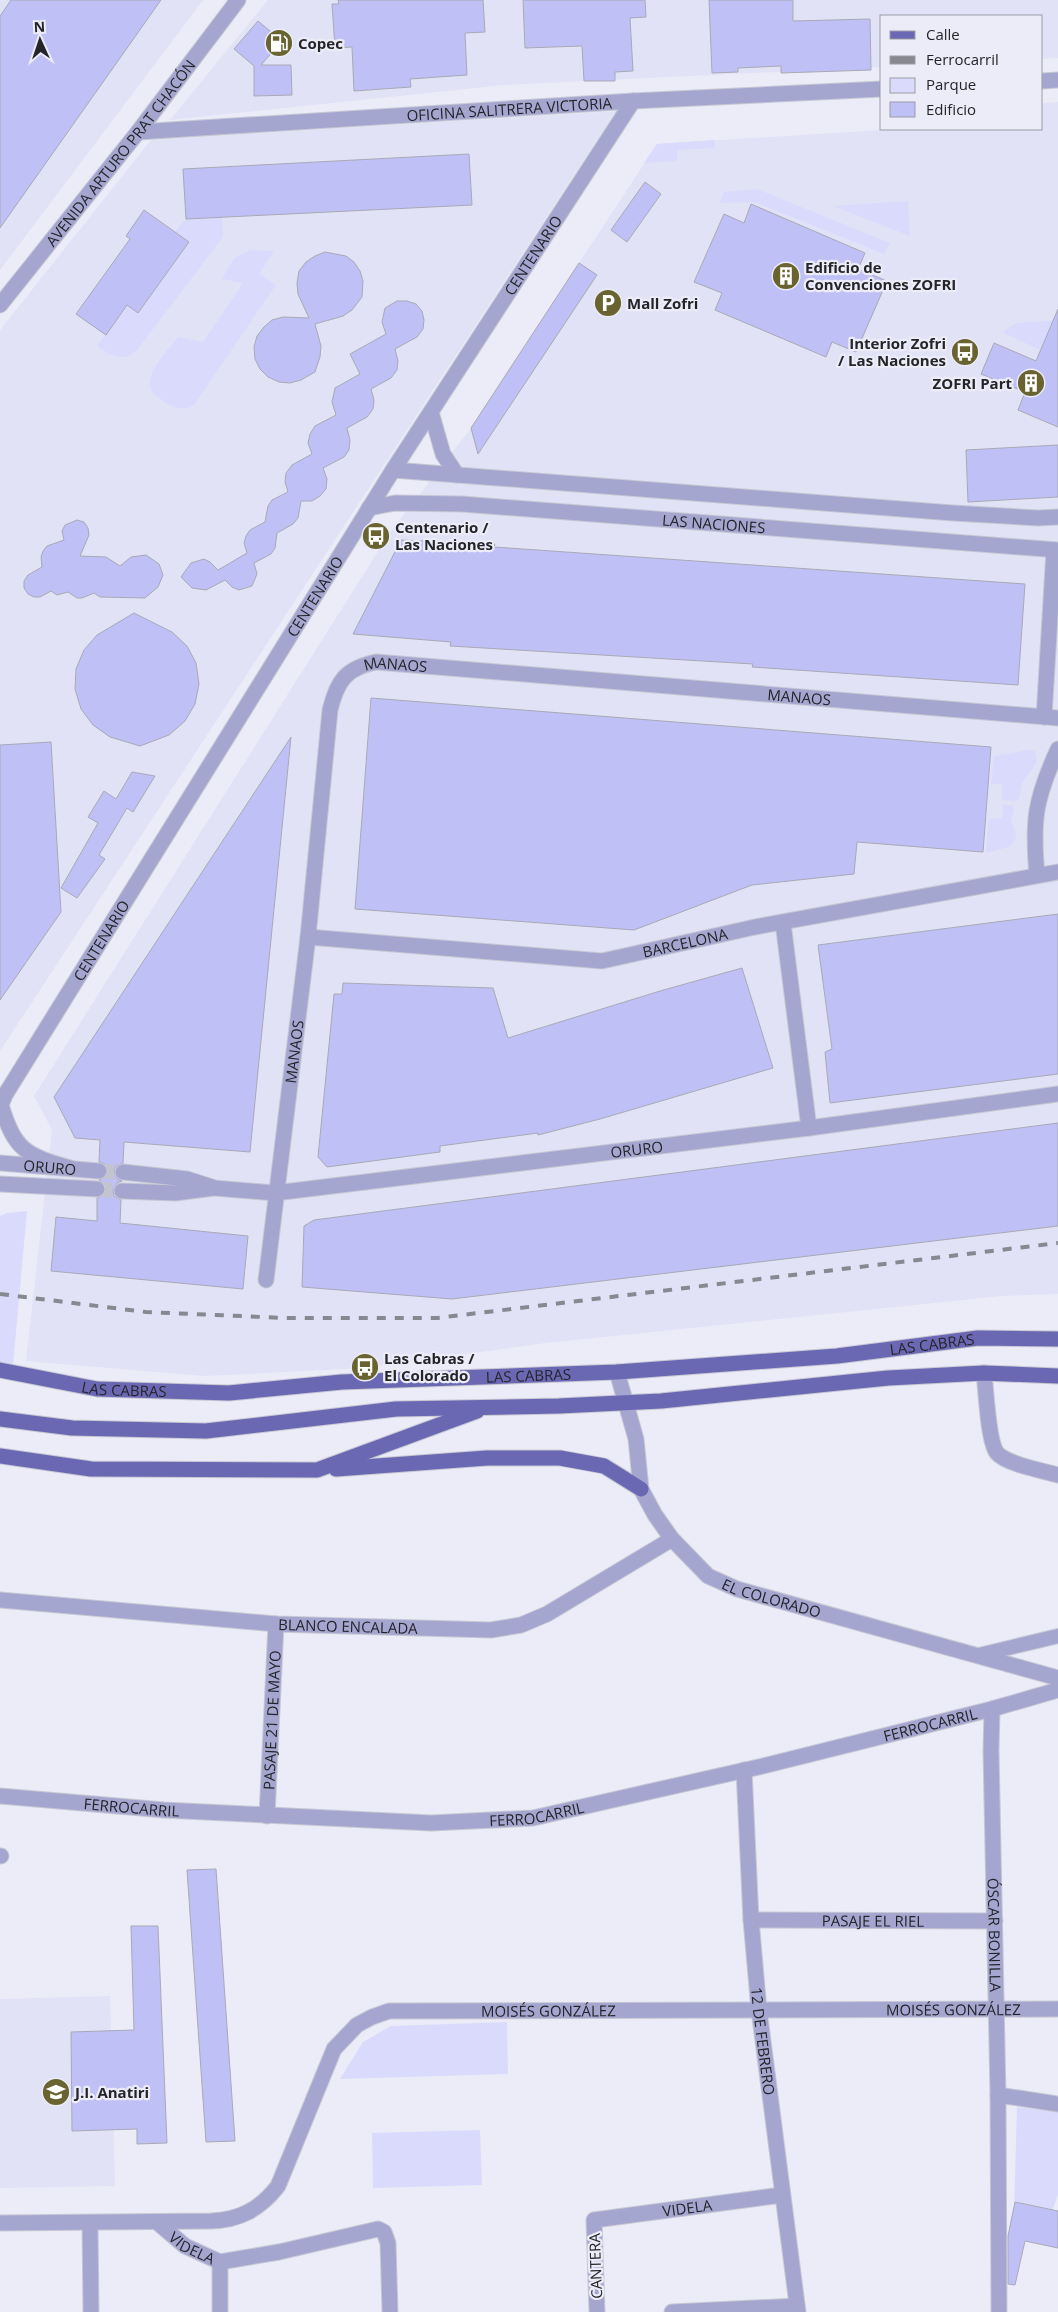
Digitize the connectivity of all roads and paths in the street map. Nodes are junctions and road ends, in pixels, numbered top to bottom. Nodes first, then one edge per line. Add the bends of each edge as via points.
1 (238, 0) edge
2 (1058, 80) edge
3 (1043, 81) edge
4 (880, 89) edge
5 (633, 101) junction
6 (138, 132) junction
7 (0, 304) edge
8 (431, 412) junction
9 (393, 470) junction
10 (457, 475) junction
11 (369, 508) junction
12 (1058, 517) edge
13 (1056, 550) edge
14 (1051, 718) edge
15 (1058, 749) edge
16 (1058, 872) edge
17 (1037, 875) junction
18 (783, 923) junction
19 (308, 937) junction
20 (1058, 1094) edge
21 (2, 1102) edge
22 (809, 1128) junction
23 (0, 1163) edge
24 (70, 1168) junction
25 (98, 1170) tunnel mouth
26 (123, 1172) tunnel mouth
27 (0, 1184) edge
28 (214, 1188) junction
29 (97, 1189) tunnel mouth
30 (122, 1191) tunnel mouth
31 (275, 1193) junction
32 (266, 1280) dead end
33 (1058, 1339) edge
34 (0, 1370) edge
35 (617, 1372) junction
36 (984, 1373) junction
37 (1058, 1376) edge
38 (627, 1402) junction
39 (489, 1407) junction
40 (0, 1419) edge
41 (0, 1456) edge
42 (317, 1470) junction
43 (1058, 1475) edge
44 (641, 1489) junction
45 (672, 1539) junction
46 (0, 1600) edge
47 (276, 1624) junction
48 (1058, 1636) edge
49 (979, 1655) junction
50 (1058, 1678) edge
51 (1058, 1690) edge
52 (992, 1709) junction
53 (744, 1770) junction
54 (0, 1796) edge
55 (267, 1816) junction
56 (751, 1920) junction
57 (995, 1921) junction
58 (1058, 2009) edge
59 (759, 2010) junction
60 (996, 2010) junction
61 (998, 2095) junction
62 (1058, 2104) edge
63 (782, 2196) junction
64 (594, 2220) joint
65 (156, 2222) junction
66 (0, 2223) edge
67 (90, 2223) junction
68 (220, 2262) junction
69 (798, 2309) edge
70 (91, 2312) edge
71 (220, 2312) edge
72 (390, 2312) edge
73 (597, 2312) edge
74 (672, 2312) edge
75 (999, 2312) edge

1 - 6 street, AVENIDA ARTURO PRAT CHACÓN
2 - 3 street
4 - 5 street, OFICINA SALITRERA VICTORIA
5 - 6 street, OFICINA SALITRERA VICTORIA
5 - 8 street, CENTENARIO
6 - 7 street, AVENIDA ARTURO PRAT CHACÓN
8 - 9 street, CENTENARIO
8 - 10 street via 443,454
9 - 10 street, LAS NACIONES
9 - 11 street, CENTENARIO
10 - 12 street, LAS NACIONES via 953,513
11 - 13 street, LAS NACIONES via 396,503 462,504
11 - 21 street, CENTENARIO
13 - 14 street
14 - 19 street, MANAOS via 376,662 361,665 347,673 334,691 330,710
15 - 17 street via 1036,811
16 - 17 street, BARCELONA
17 - 18 street, BARCELONA
18 - 19 street, BARCELONA via 602,961
18 - 22 street
19 - 31 street, MANAOS
20 - 22 street, ORURO
21 - 24 street via 8,1130 16,1141 34,1158
22 - 31 street, ORURO
23 - 24 street, ORURO
24 - 25 street, ORURO
26 - 28 street, ORURO via 186,1178
27 - 29 street, ORURO
28 - 30 street, ORURO via 175,1193
28 - 31 street, ORURO
31 - 32 street, MANAOS
33 - 35 main road, LAS CABRAS via 978,1338 837,1356
34 - 35 main road, LAS CABRAS via 97,1389 230,1393 342,1382
35 - 38 street, EL COLORADO
36 - 37 main road, LAS CABRAS
36 - 38 main road, LAS CABRAS via 888,1378
36 - 43 street via 992,1439 997,1453 1009,1460
38 - 39 main road, LAS CABRAS
38 - 44 street, EL COLORADO via 636,1439
39 - 40 main road, LAS CABRAS via 396,1409 206,1430 72,1428
39 - 42 main road
41 - 42 main road via 92,1469
42 - 44 main road via 487,1458 560,1458 604,1466
44 - 45 street, EL COLORADO
45 - 47 street, BLANCO ENCALADA via 547,1614 520,1625 490,1630
45 - 49 street, EL COLORADO via 708,1576 737,1589
46 - 47 street, BLANCO ENCALADA
47 - 55 street, PASAJE 21 DE MAYO
48 - 49 street
49 - 50 street, EL COLORADO
51 - 52 street, FERROCARRIL
52 - 53 street, FERROCARRIL
52 - 57 street, ÓSCAR BONILLA via 990,1750
53 - 55 street, FERROCARRIL via 533,1818 431,1823
53 - 56 street, 12 DE FEBRERO
54 - 55 street, FERROCARRIL
56 - 57 street, PASAJE EL RIEL
56 - 59 street, 12 DE FEBRERO
57 - 60 street, ÓSCAR BONILLA
58 - 60 street, MOISÉS GONZÁLEZ
59 - 60 street, MOISÉS GONZÁLEZ
59 - 63 street, 12 DE FEBRERO
59 - 65 street, MOISÉS GONZÁLEZ via 406,2010 372,2016 357,2025 334,2049 284,2173 270,2196 237,2218
60 - 61 street, ÓSCAR BONILLA
61 - 62 street
61 - 75 street, ÓSCAR BONILLA
63 - 64 street, VIDELA
63 - 69 street, 12 DE FEBRERO
64 - 73 street, CANTERA
65 - 67 street, VIDELA
65 - 68 street, VIDELA via 185,2246
66 - 67 street, VIDELA
67 - 70 street
68 - 71 street
68 - 72 street, VIDELA via 279,2252 378,2228 384,2232 388,2243
69 - 74 street

